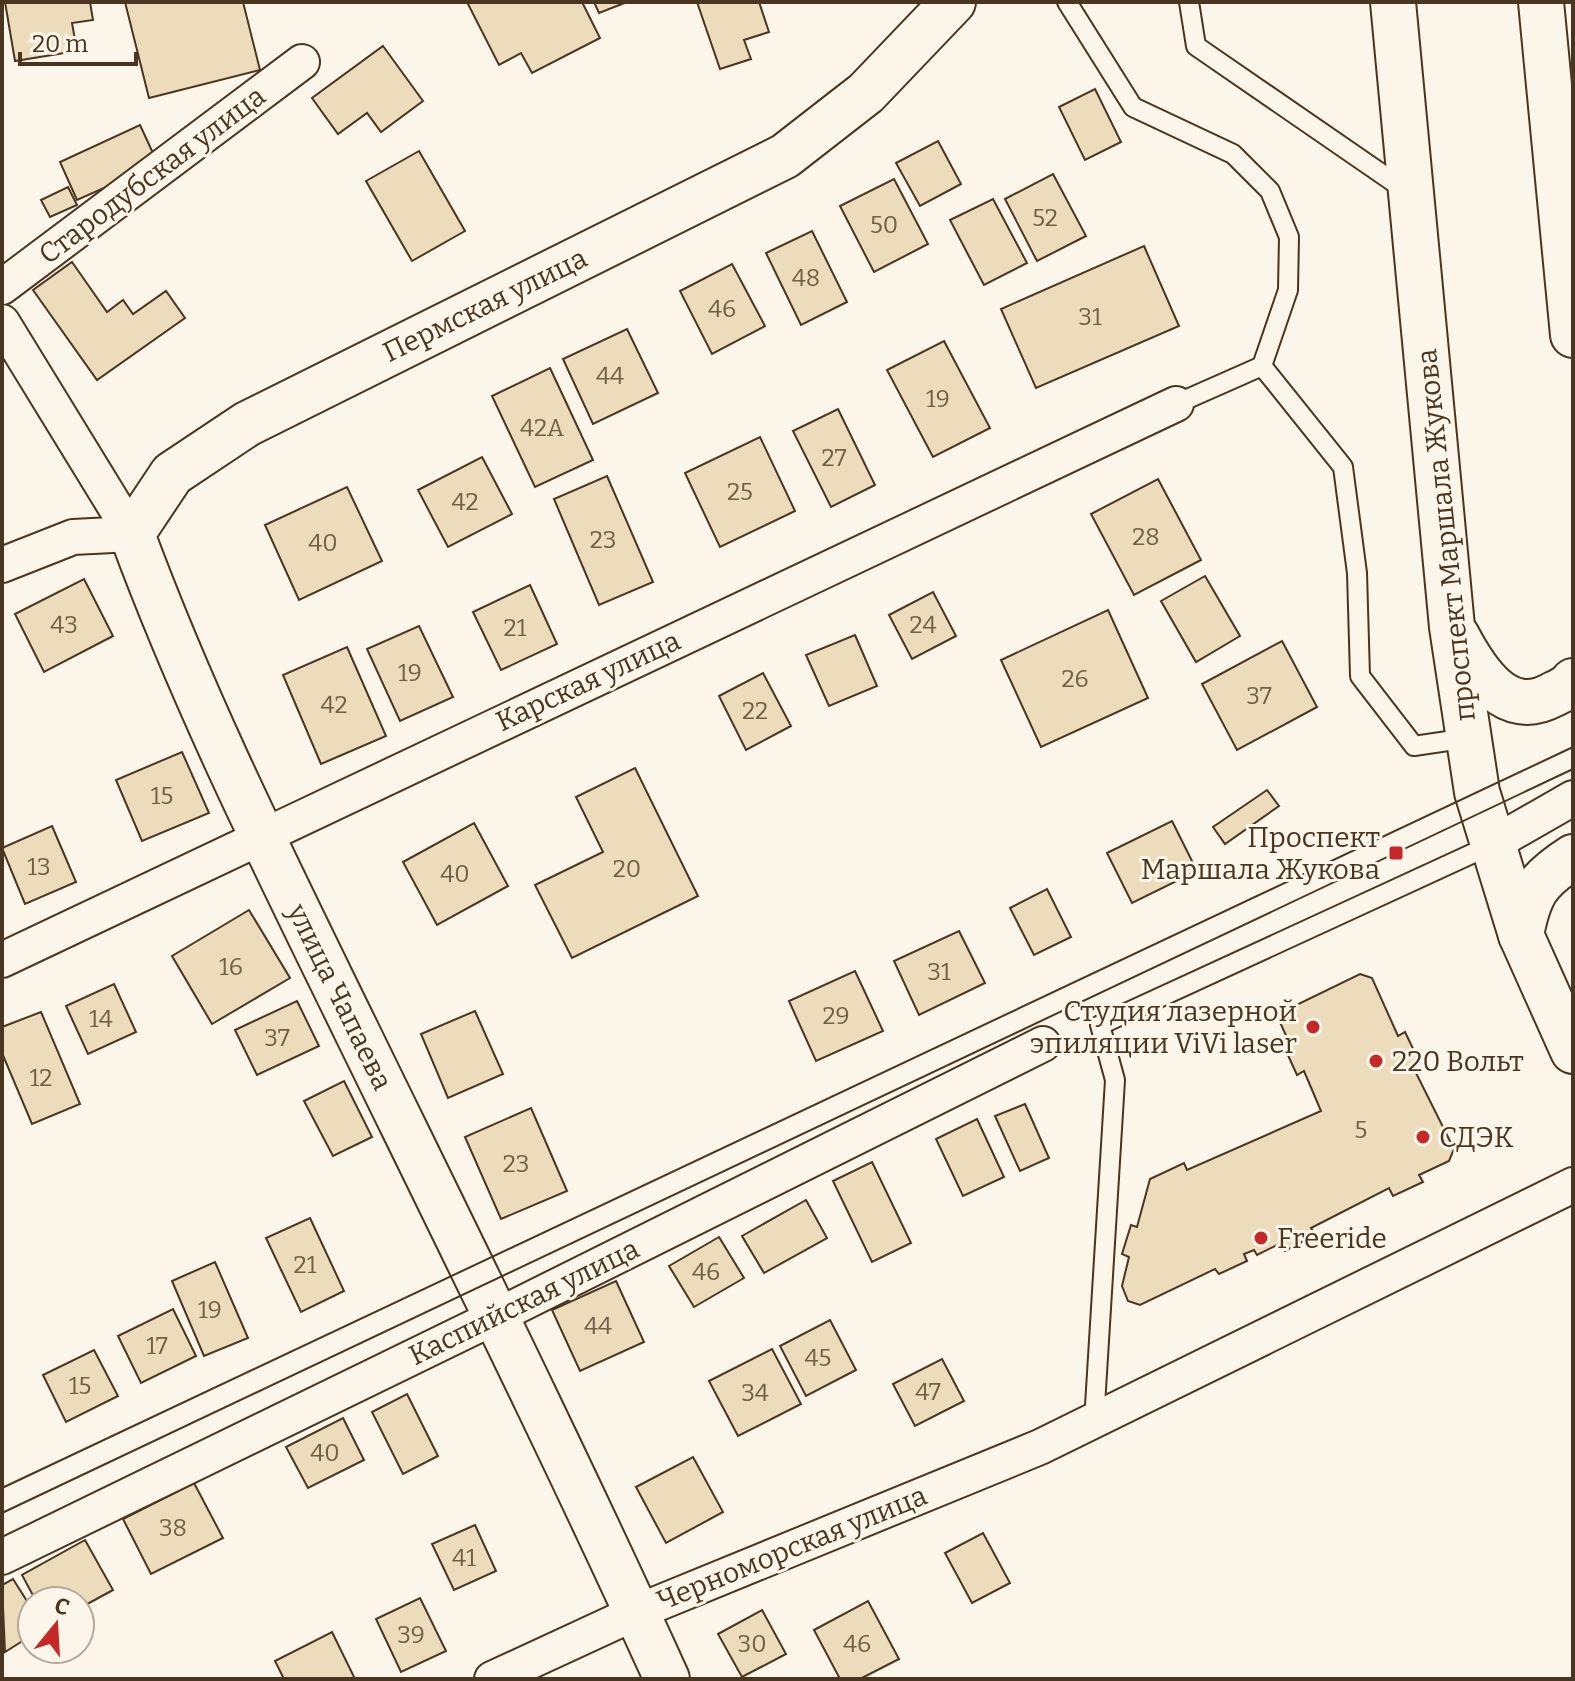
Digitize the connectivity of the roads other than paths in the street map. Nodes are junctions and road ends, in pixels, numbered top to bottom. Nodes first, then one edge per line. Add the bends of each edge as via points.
1 (953, 2) edge
2 (1067, 2) edge
3 (1189, 2) edge
4 (1393, 2) edge
5 (1541, 2) edge
6 (302, 62) dead end
7 (1410, 193) junction
8 (2, 287) edge
9 (2, 322) edge
10 (1573, 335) edge
11 (1262, 366) junction
12 (1176, 404) joint
13 (132, 534) junction
14 (2, 565) edge
15 (1452, 627) junction
16 (1573, 681) edge
17 (1468, 738) junction
18 (1573, 798) edge
19 (261, 835) junction
20 (1491, 845) junction
21 (1573, 857) edge
22 (1521, 935) junction
23 (2, 960) edge
24 (1043, 1044) dead end
25 (1573, 1051) edge
26 (1573, 1185) edge
27 (497, 1316) junction
28 (1094, 1422) junction
29 (2, 1557) edge
30 (637, 1612) junction
31 (492, 1679) edge
32 (667, 1679) edge

1 - 13 main road, Пермская улица via 866,93 785,156 247,424 172,474
2 - 11 lane via 1133,107 1233,154 1270,191 1289,237 1288,290
3 - 7 lane via 1196,46
4 - 7 main road, проспект Маршала Жукова
5 - 10 main road
6 - 8 street, Стародубская улица
7 - 15 main road, проспект Маршала Жукова
9 - 13 street, улица Чапаева
11 - 12 lane
11 - 17 lane via 1343,467 1357,573 1360,676 1414,746
12 - 19 street, Карская улица
13 - 14 street via 73,537
13 - 19 main road, улица Чапаева via 164,621
15 - 16 main road via 1475,670 1506,699 1539,703
15 - 17 main road, проспект Маршала Жукова
17 - 20 main road, проспект Маршала Жукова
18 - 20 street
19 - 23 street, Карская улица
19 - 27 main road, улица Чапаева
20 - 22 main road, проспект Маршала Жукова
20 - 28 lane via 1100,1025 1115,1080
21 - 22 main road via 1545,875 1527,902
22 - 25 main road, проспект Маршала Жукова
24 - 27 street, Каспийская улица
26 - 28 street, Черноморская улица
27 - 29 street, Каспийская улица
27 - 30 main road, улица Чапаева
28 - 30 street, Черноморская улица
30 - 31 street, Черноморская улица
30 - 32 main road, улица Чапаева

